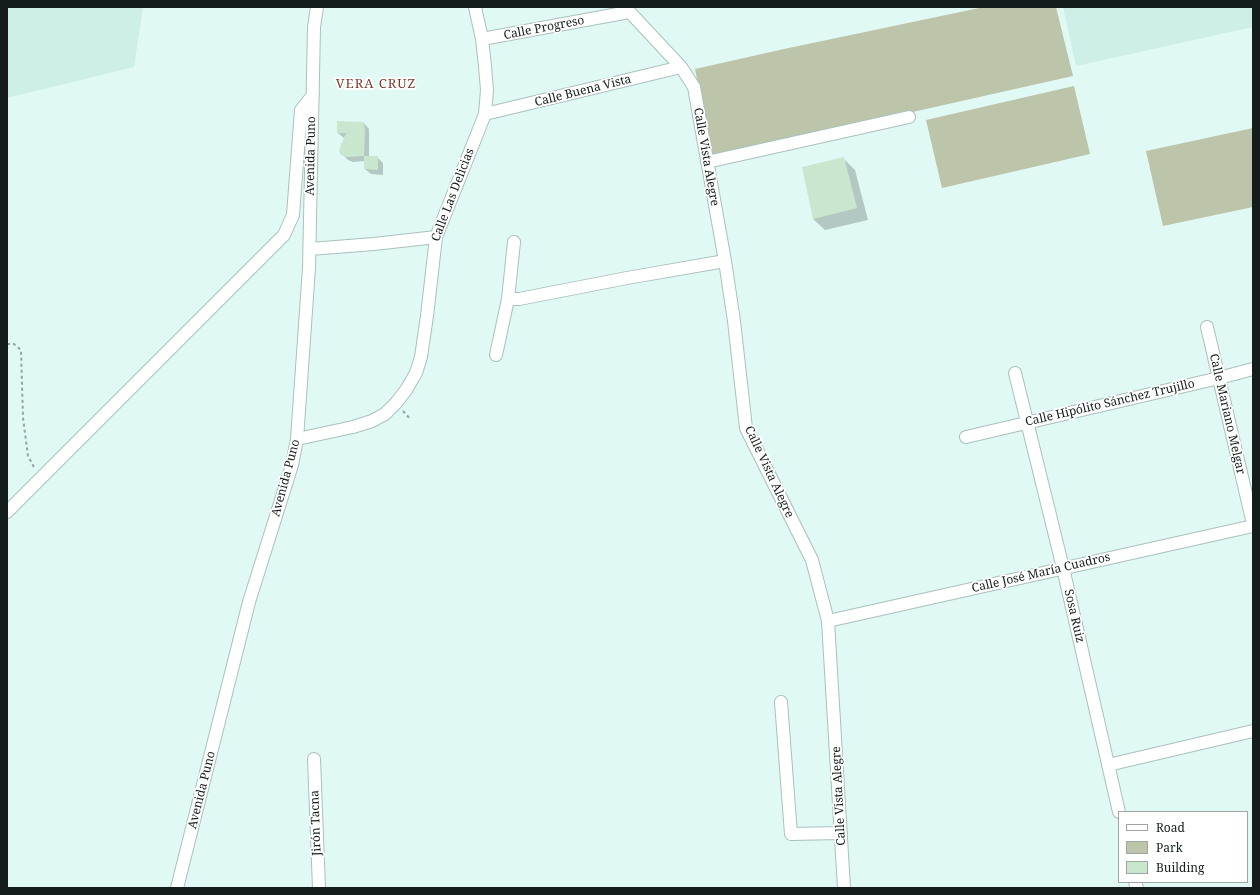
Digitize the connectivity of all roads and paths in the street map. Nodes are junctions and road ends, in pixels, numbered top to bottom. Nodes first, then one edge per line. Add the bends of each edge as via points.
1 (317, 7) edge
2 (475, 7) edge
3 (627, 9) edge
4 (482, 39) junction
5 (681, 67) junction
6 (313, 95) junction
7 (485, 114) junction
8 (909, 118) dead end
9 (707, 162) junction
10 (436, 237) junction
11 (514, 242) dead end
12 (310, 248) junction
13 (725, 261) junction
14 (508, 299) junction
15 (1206, 327) dead end
16 (7, 344) edge
17 (496, 355) dead end
18 (1253, 369) edge
19 (1015, 373) dead end
20 (1219, 378) junction
21 (1027, 422) junction
22 (966, 437) dead end
23 (297, 439) junction
24 (40, 478) junction
25 (7, 512) edge
26 (1253, 525) edge
27 (1063, 568) junction
28 (828, 621) junction
29 (781, 702) dead end
30 (1253, 731) edge
31 (314, 759) dead end
32 (1108, 765) junction
33 (1119, 811) edge
34 (841, 833) junction
35 (177, 888) edge
36 (319, 888) edge
37 (844, 888) edge

1 - 6 street, Avenida Puno via 314,26
2 - 4 street, Calle Las Delicias
3 - 4 street, Calle Progreso
3 - 5 street, Calle Vista Alegre
4 - 7 street, Calle Las Delicias via 487,90
5 - 7 street, Calle Buena Vista
5 - 9 street, Calle Vista Alegre via 694,87
6 - 12 street, Avenida Puno
6 - 24 street via 301,110 293,215 284,235
7 - 10 street, Calle Las Delicias
8 - 9 street
9 - 13 street, Calle Vista Alegre
10 - 12 street
10 - 23 street, Calle Las Delicias via 420,357 416,372 406,390 385,414 372,421
11 - 14 street
12 - 23 street, Avenida Puno
13 - 14 street
13 - 28 street, Calle Vista Alegre via 746,428 812,560
14 - 17 street
15 - 20 street, Calle Mariano Melgar
16 - 24 path via 14,344 21,350 23,418 28,456
18 - 20 street, Calle Hipólito Sánchez Trujillo
19 - 21 street, Sosa Ruiz
20 - 21 street, Calle Hipólito Sánchez Trujillo
20 - 26 street, Calle Mariano Melgar
21 - 22 street, Calle Hipólito Sánchez Trujillo
21 - 27 street, Sosa Ruiz
23 - 35 street, Avenida Puno via 292,465 249,602
24 - 25 street
26 - 27 street, Calle José María Cuadros
27 - 28 street, Calle José María Cuadros
27 - 32 street, Sosa Ruiz
28 - 34 street, Calle Vista Alegre
29 - 34 street via 791,834
30 - 32 street
31 - 36 street, Jirón Tacna
32 - 33 street, Sosa Ruiz
34 - 37 street, Calle Vista Alegre

